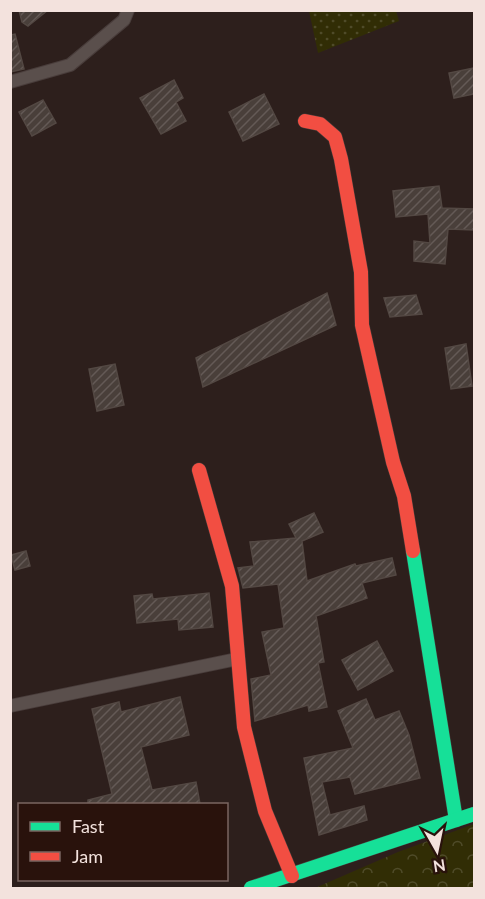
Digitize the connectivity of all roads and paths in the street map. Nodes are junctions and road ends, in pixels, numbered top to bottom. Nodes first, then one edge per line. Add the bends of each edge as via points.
1 (128, 10) edge
2 (10, 82) edge
3 (305, 122) dead end
4 (199, 470) dead end
5 (237, 659) junction
6 (10, 706) edge
7 (474, 814) edge
8 (456, 820) junction
9 (292, 876) junction
10 (250, 888) edge

1 - 2 street via 124,20 70,65
3 - 8 street via 320,124 335,137 341,159 361,272 362,325 404,496
4 - 5 street via 232,586
5 - 6 street
5 - 9 street via 244,727 265,811
7 - 8 street
8 - 9 street
9 - 10 street

